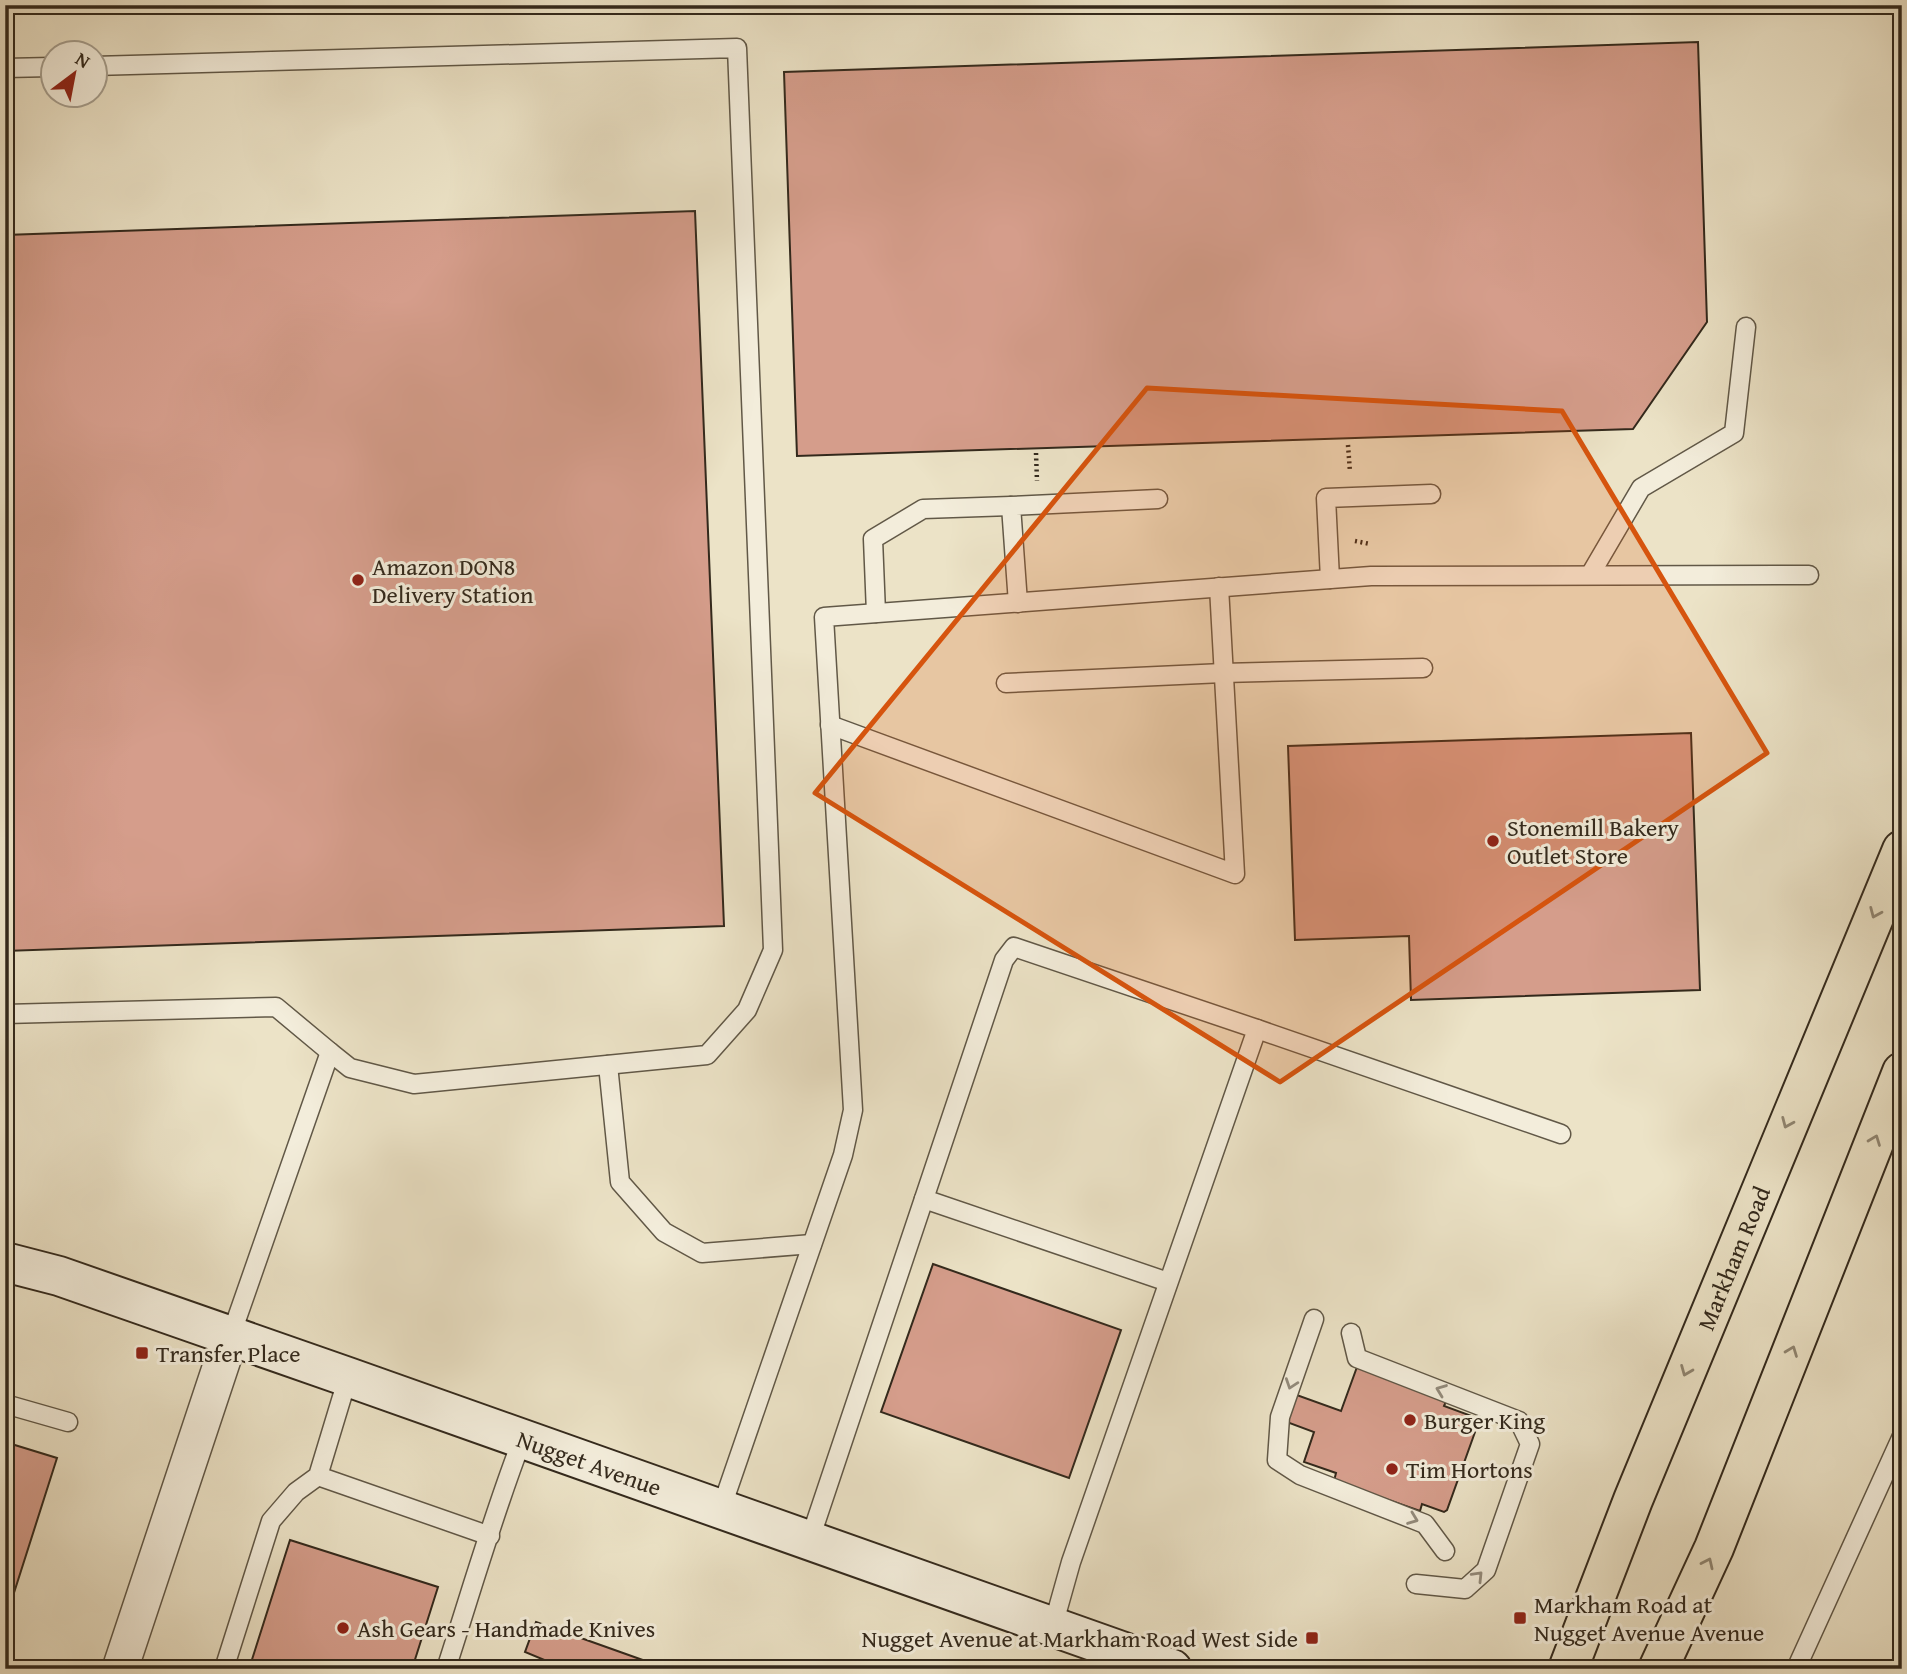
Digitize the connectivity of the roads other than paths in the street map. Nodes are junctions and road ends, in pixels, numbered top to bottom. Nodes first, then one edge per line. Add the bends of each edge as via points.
1 (108, 66) edge
2 (38, 67) edge
3 (5, 68) edge
4 (1746, 327) dead end
5 (1432, 494) dead end
6 (1158, 499) dead end
7 (1011, 506) junction
8 (1590, 575) junction
9 (1809, 575) dead end
10 (1330, 579) junction
11 (1219, 587) junction
12 (1018, 603) junction
13 (876, 613) junction
14 (1423, 668) dead end
15 (1223, 673) junction
16 (1006, 683) dead end
17 (830, 725) junction
18 (1902, 850) edge
19 (5, 1014) edge
20 (1257, 1030) junction
21 (330, 1052) junction
22 (608, 1065) junction
23 (1902, 1072) edge
24 (1561, 1134) dead end
25 (924, 1199) junction
26 (812, 1244) junction
27 (5, 1262) edge
28 (1168, 1282) junction
29 (1314, 1319) dead end
30 (1351, 1332) dead end
31 (230, 1338) junction
32 (348, 1377) junction
33 (5, 1404) edge
34 (68, 1422) dead end
35 (1902, 1436) edge
36 (522, 1440) junction
37 (318, 1476) junction
38 (721, 1509) junction
39 (490, 1536) junction
40 (810, 1539) junction
41 (1445, 1551) dead end
42 (1416, 1584) dead end
43 (1053, 1626) junction
44 (120, 1669) edge
45 (224, 1669) edge
46 (446, 1669) edge
47 (1172, 1669) edge
48 (1568, 1669) edge
49 (1658, 1669) edge
50 (1796, 1669) edge

1 - 22 lane via 737,48 773,950 747,1010 707,1055
2 - 3 lane
4 - 8 lane via 1734,433 1642,488
5 - 10 lane via 1326,498
6 - 7 lane
7 - 12 lane
7 - 13 lane via 923,509 873,539
8 - 9 lane
8 - 10 lane
10 - 11 lane
11 - 12 lane
11 - 15 lane
12 - 13 lane
13 - 17 lane via 824,617
14 - 15 lane
15 - 16 lane
15 - 17 lane via 1235,874
17 - 26 lane via 853,1110 843,1155
18 -> 48 main road, Markham Road via 1633,1500
19 - 21 lane via 276,1007
20 - 24 lane
20 - 25 lane via 1014,947 1004,960
20 - 28 lane
21 - 22 lane via 350,1068 414,1084
21 - 31 lane
22 - 26 lane via 620,1182 664,1232 702,1253
49 -> 23 main road via 1714,1548
25 - 28 lane
25 - 40 lane
26 - 38 lane
27 - 31 street, Nugget Avenue via 59,1276
28 - 43 lane via 1070,1562
29 -> 41 lane via 1279,1417 1277,1460 1300,1475 1425,1524
42 -> 30 lane via 1465,1590 1486,1570 1530,1444 1519,1421 1357,1358
31 - 32 street, Nugget Avenue
31 - 44 street
32 - 36 street, Nugget Avenue
32 - 37 lane
33 - 34 lane
35 - 50 lane
36 - 38 street, Nugget Avenue
36 - 39 lane
37 - 39 lane
37 - 45 lane via 296,1492 271,1521
38 - 40 street, Nugget Avenue
39 - 46 lane
40 - 43 street, Nugget Avenue
43 - 47 street, Nugget Avenue

